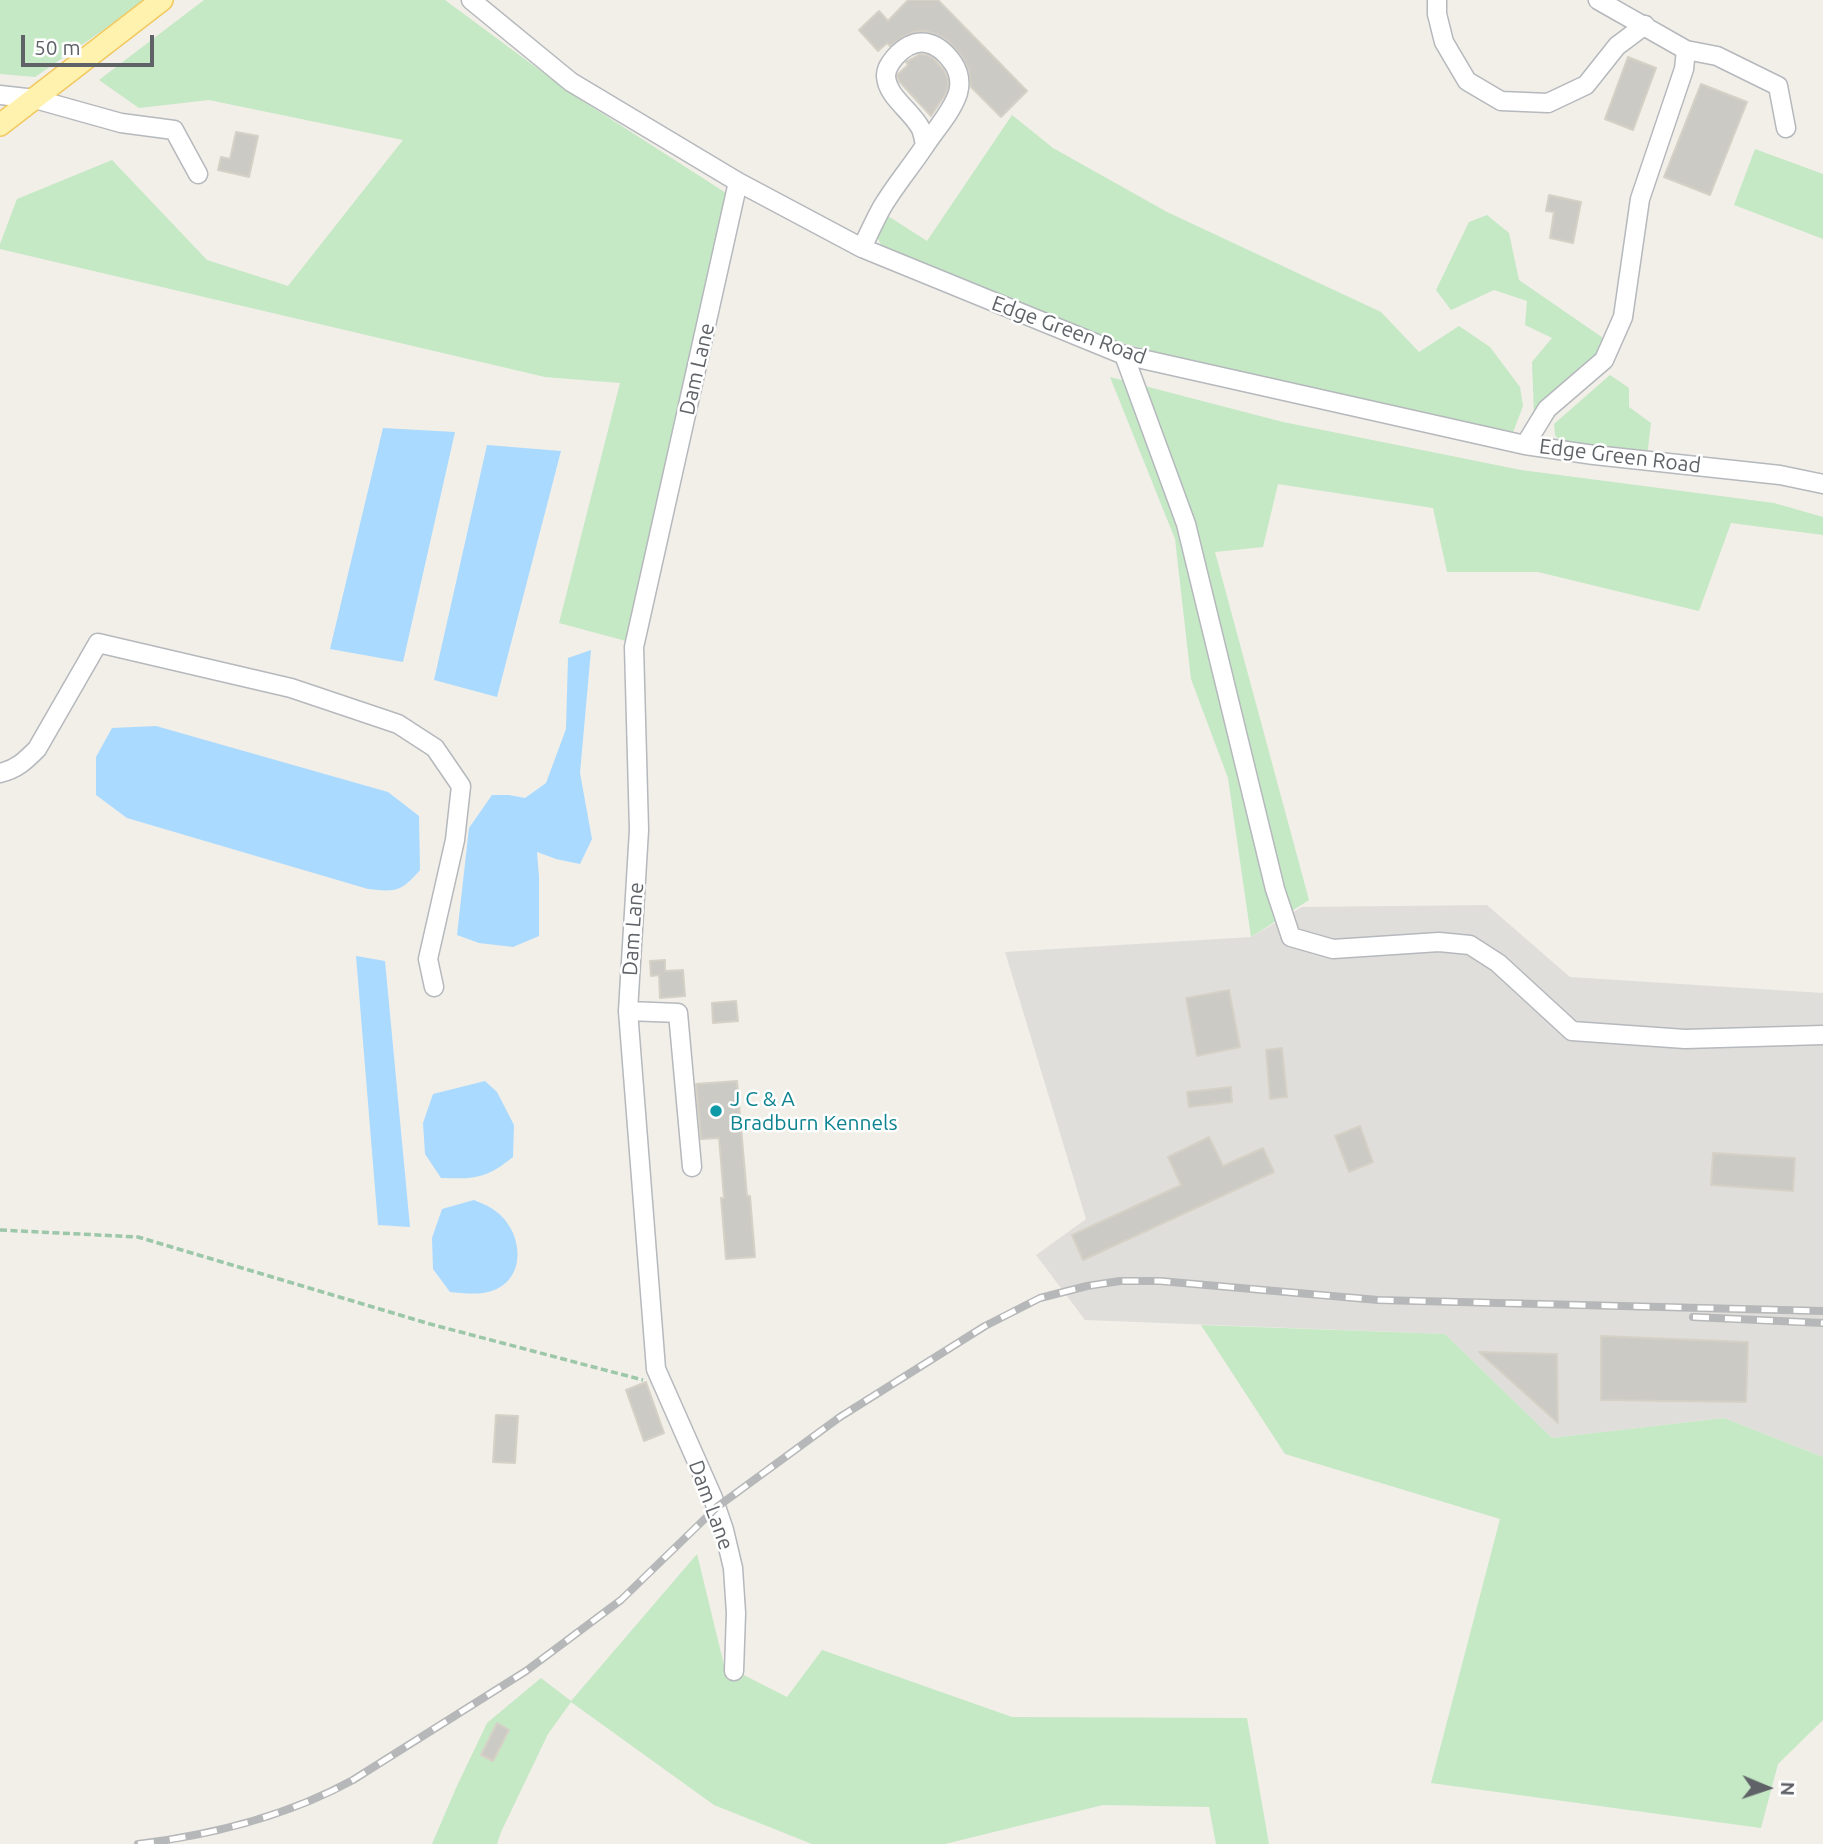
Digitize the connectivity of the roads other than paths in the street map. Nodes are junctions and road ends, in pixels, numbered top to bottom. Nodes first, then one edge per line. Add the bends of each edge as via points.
1 (162, 0) edge
2 (471, 0) edge
3 (1437, 0) edge
4 (1598, 0) edge
5 (1645, 25) junction
6 (1686, 50) junction
7 (0, 94) edge
8 (35, 99) junction
9 (0, 125) edge
10 (1786, 128) dead end
11 (925, 145) junction
12 (198, 174) dead end
13 (738, 182) junction
14 (862, 248) junction
15 (1124, 355) junction
16 (1525, 444) junction
17 (1823, 484) edge
18 (0, 773) edge
19 (434, 986) dead end
20 (628, 1011) junction
21 (1823, 1035) edge
22 (692, 1167) dead end
23 (734, 1671) dead end

1 - 8 main road
2 - 13 street, Edge Green Road via 571,82
3 - 5 street via 1444,42 1466,81 1501,101 1548,103 1586,85 1617,46
4 - 5 street
5 - 6 street
6 - 10 street via 1717,56 1778,86
6 - 16 street via 1684,69 1640,199 1623,317 1604,360 1547,409
7 - 8 street
8 - 9 main road
8 - 12 street via 121,123 174,130
11 - 11 street via 954,103 960,78 950,58 924,42 898,54 886,75 893,94 921,129
11 - 14 street via 881,209
13 - 14 street, Edge Green Road
13 - 20 street, Dam Lane via 634,647 639,830
14 - 15 street, Edge Green Road
15 - 16 street, Edge Green Road
15 - 21 street via 1186,524 1275,889 1292,937 1333,949 1470,944 1498,963 1573,1031 1685,1039
16 - 17 street, Edge Green Road
18 - 19 street via 24,763 37,749 98,643 291,688 398,724 435,748 461,786 455,840 428,959
20 - 22 street via 678,1013
20 - 23 street, Dam Lane via 656,1369 713,1498 727,1543 736,1613

